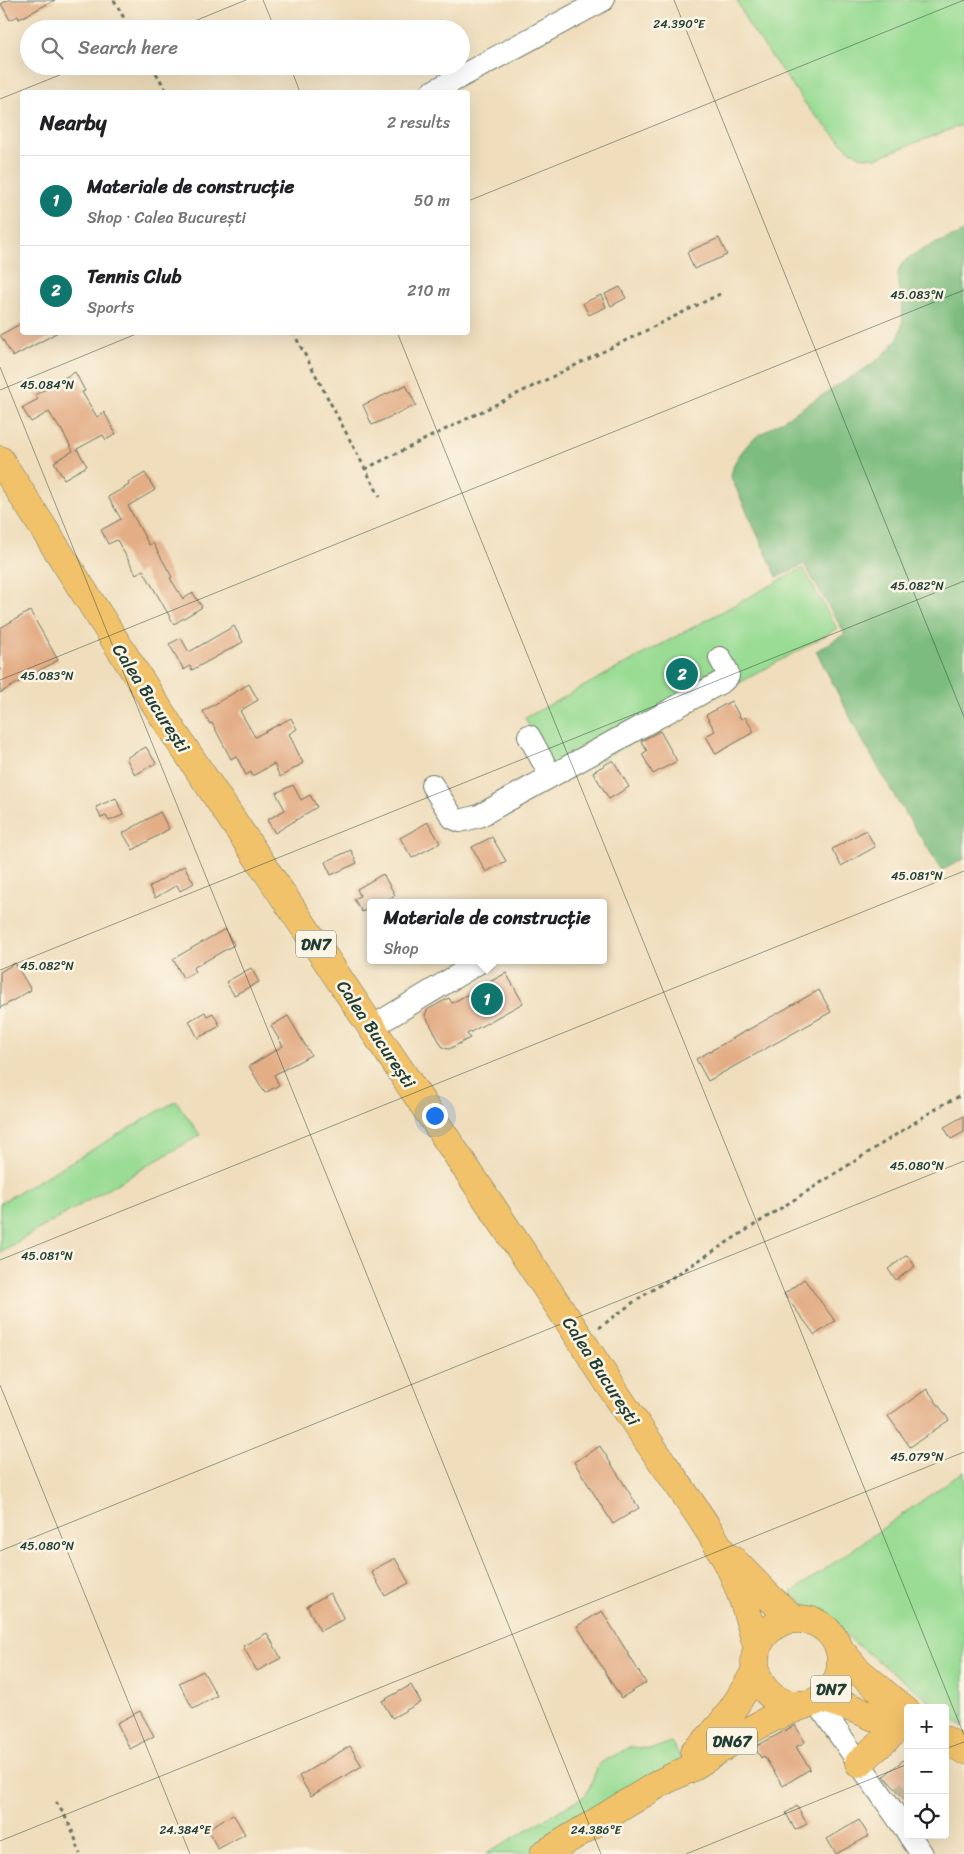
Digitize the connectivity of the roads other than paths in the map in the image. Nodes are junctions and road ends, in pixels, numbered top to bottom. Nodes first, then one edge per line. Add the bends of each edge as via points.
1 (603, 0) edge
2 (470, 72) edge
3 (464, 75) edge
4 (436, 90) edge
5 (0, 460) edge
6 (720, 658) dead end
7 (529, 736) dead end
8 (551, 776) junction
9 (432, 785) dead end
10 (475, 964) edge
11 (372, 1027) junction
12 (724, 1555) junction
13 (794, 1619) junction
14 (840, 1650) junction
15 (756, 1659) junction
16 (814, 1701) junction
17 (904, 1722) edge
18 (904, 1723) edge
19 (904, 1724) edge
20 (859, 1763) junction
21 (662, 1782) junction
22 (904, 1821) edge
23 (912, 1839) edge
24 (544, 1854) edge
25 (922, 1854) edge

1 - 2 street
3 - 4 street
5 - 11 main road, Calea București / DN7 via 174,733
6 - 8 street via 728,676 723,681
7 - 8 street
8 - 9 street via 479,816 460,821 453,818
10 - 11 street
11 - 12 main road, Calea București / DN7
12 - 13 main road, Calea București / DN7 via 733,1559
12 - 15 main road, Calea București / DN7 via 744,1602
13 - 14 main road, DN7 via 818,1623 835,1639
13 - 15 main road via 783,1621 764,1635
14 - 16 main road, DN7 via 840,1673 835,1684
14 - 17 main road, DN7
15 - 16 main road, Calea București / DN7 via 764,1688 778,1701 791,1705
15 - 21 main road, DN67 via 735,1707 722,1724
16 - 18 main road, DN7
16 - 20 street
16 - 21 main road, DN67 via 756,1726 691,1768
19 - 20 main road
20 - 22 street via 896,1801
21 - 24 main road, DN67
23 - 25 street

